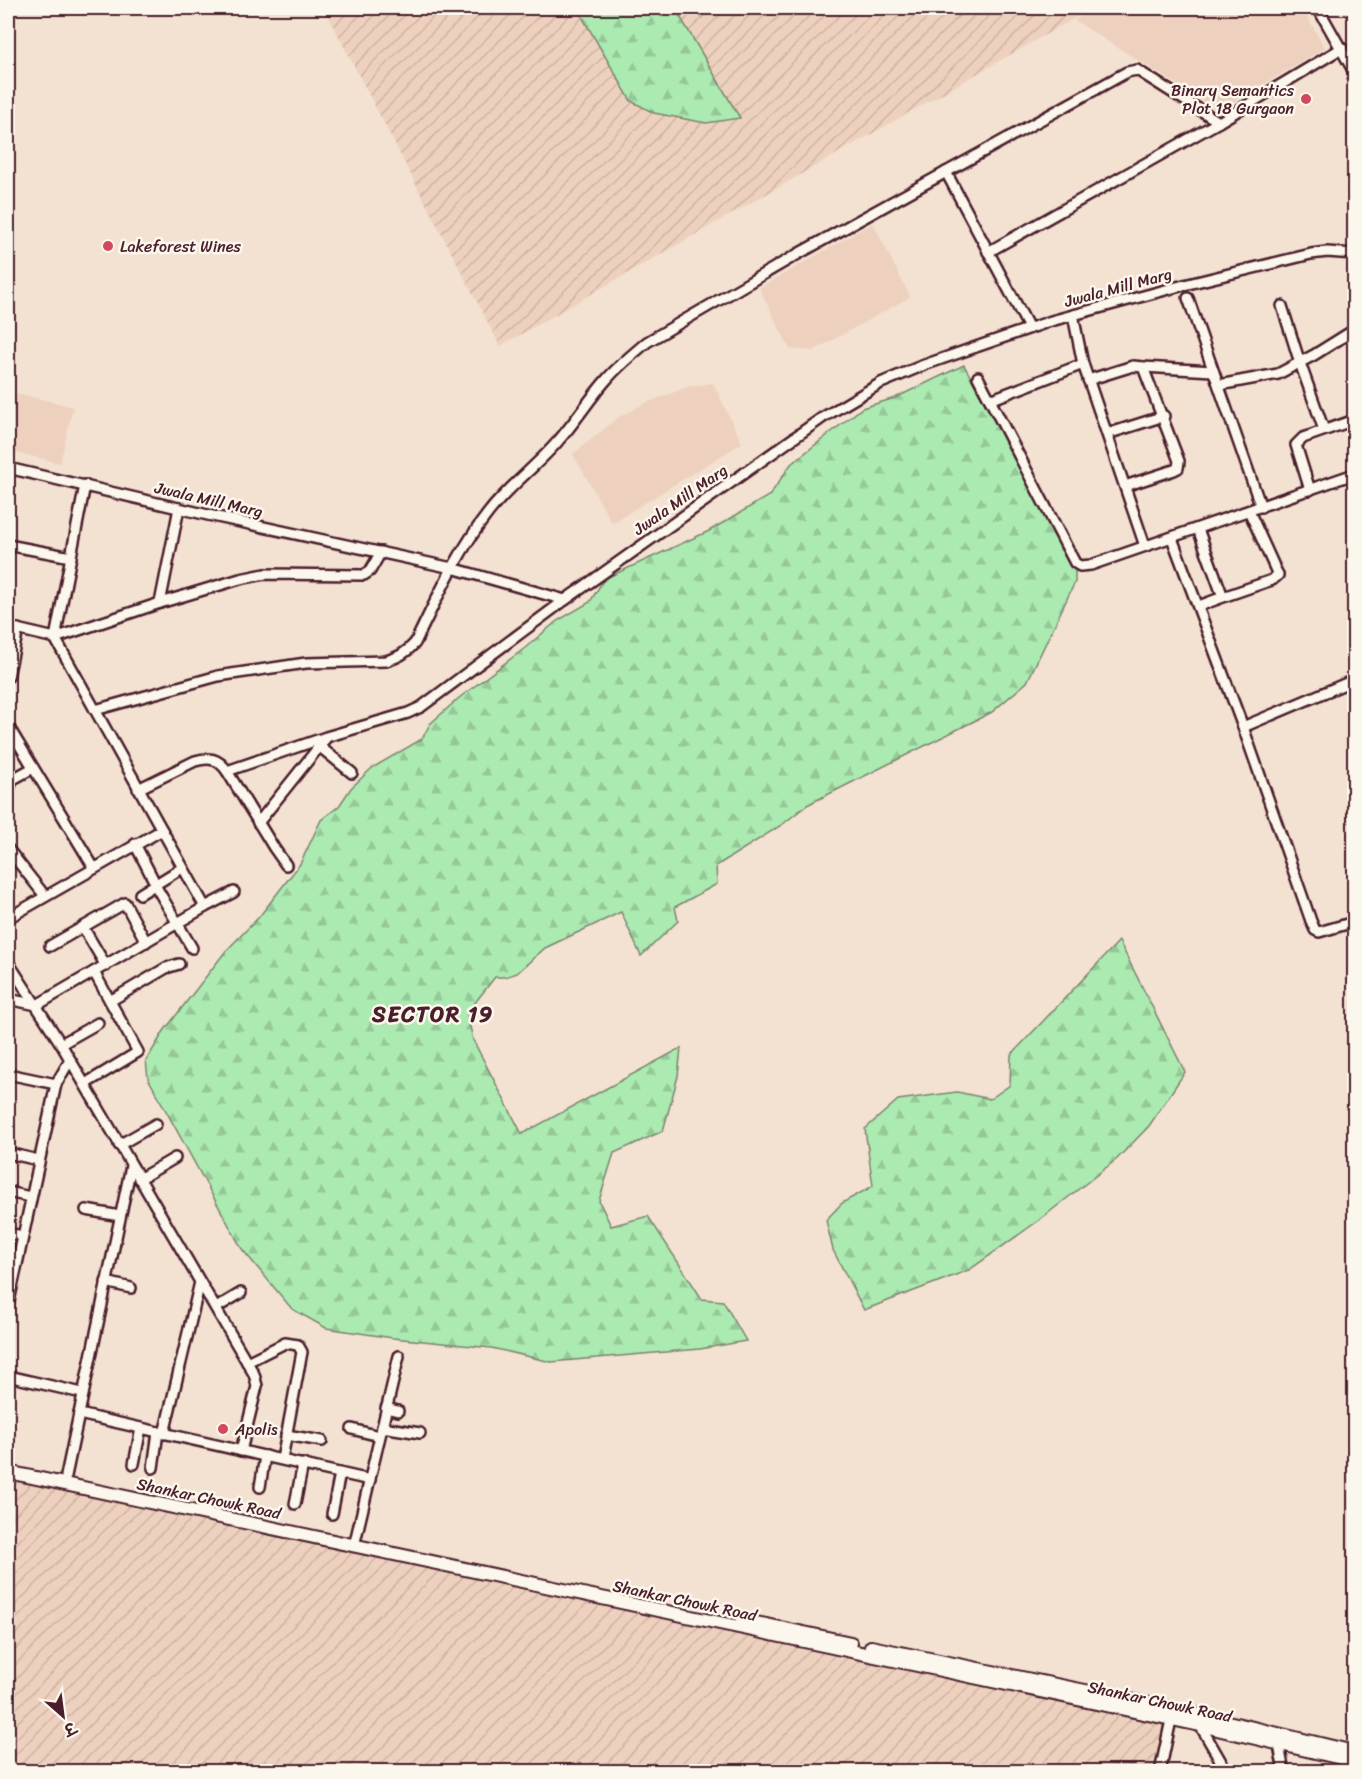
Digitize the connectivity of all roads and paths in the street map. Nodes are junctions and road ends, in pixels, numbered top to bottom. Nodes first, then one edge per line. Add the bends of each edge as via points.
1 (1318, 8) edge
2 (1342, 48) junction
3 (1354, 72) edge
4 (1219, 122) junction
5 (946, 172) junction
6 (988, 252) junction
7 (1354, 254) edge
8 (1188, 298) dead end
9 (1282, 306) dead end
10 (1073, 315) junction
11 (1029, 328) junction
12 (1354, 330) edge
13 (1300, 363) junction
14 (1083, 364) junction
15 (1143, 367) junction
16 (1213, 371) junction
17 (978, 377) dead end
18 (1088, 380) junction
19 (1219, 385) junction
20 (990, 400) junction
21 (1164, 416) junction
22 (1354, 420) edge
23 (1324, 430) junction
24 (1107, 434) junction
25 (8, 468) edge
26 (1354, 474) edge
27 (85, 485) junction
28 (1125, 486) junction
29 (1310, 490) junction
30 (1261, 507) junction
31 (178, 508) junction
32 (1249, 511) junction
33 (1198, 529) junction
34 (1172, 538) junction
35 (8, 545) edge
36 (1145, 546) junction
37 (381, 552) junction
38 (71, 557) junction
39 (452, 568) junction
40 (1223, 597) junction
41 (565, 600) junction
42 (160, 603) junction
43 (1199, 606) junction
44 (8, 627) edge
45 (18, 629) junction
46 (55, 638) junction
47 (8, 677) edge
48 (1354, 680) edge
49 (95, 710) junction
50 (8, 726) edge
51 (1243, 727) junction
52 (326, 737) junction
53 (319, 746) junction
54 (33, 768) junction
55 (227, 771) junction
56 (352, 772) dead end
57 (138, 789) junction
58 (8, 790) edge
59 (258, 823) junction
60 (162, 830) junction
61 (135, 844) junction
62 (8, 849) edge
63 (286, 865) dead end
64 (94, 868) junction
65 (182, 868) junction
66 (154, 882) junction
67 (234, 892) dead end
68 (140, 894) dead end
69 (45, 896) junction
70 (205, 907) junction
71 (8, 918) edge
72 (1354, 922) edge
73 (178, 923) junction
74 (83, 927) junction
75 (146, 942) junction
76 (50, 946) dead end
77 (192, 948) dead end
78 (8, 962) edge
79 (179, 964) dead end
80 (106, 966) junction
81 (94, 972) junction
82 (8, 999) edge
83 (110, 1001) junction
84 (37, 1005) junction
85 (98, 1023) dead end
86 (61, 1044) junction
87 (70, 1060) junction
88 (8, 1074) edge
89 (56, 1084) junction
90 (85, 1084) junction
91 (156, 1124) dead end
92 (119, 1145) junction
93 (8, 1153) edge
94 (175, 1158) dead end
95 (38, 1160) junction
96 (131, 1166) junction
97 (139, 1179) junction
98 (8, 1192) edge
99 (30, 1197) junction
100 (86, 1210) dead end
101 (120, 1216) junction
102 (8, 1233) edge
103 (22, 1236) junction
104 (106, 1282) junction
105 (200, 1282) junction
106 (131, 1288) dead end
107 (241, 1293) dead end
108 (8, 1305) edge
109 (216, 1308) junction
110 (399, 1356) dead end
111 (248, 1362) junction
112 (8, 1376) edge
113 (82, 1393) junction
114 (386, 1408) junction
115 (398, 1411) dead end
116 (79, 1414) junction
117 (141, 1428) junction
118 (352, 1429) dead end
119 (380, 1431) junction
120 (161, 1433) junction
121 (420, 1433) dead end
122 (286, 1435) junction
123 (322, 1441) dead end
124 (241, 1451) junction
125 (265, 1456) junction
126 (282, 1459) junction
127 (8, 1464) edge
128 (134, 1464) dead end
129 (303, 1464) junction
130 (153, 1468) dead end
131 (8, 1472) edge
132 (340, 1473) junction
133 (66, 1476) junction
134 (370, 1480) junction
135 (260, 1487) dead end
136 (295, 1504) dead end
137 (332, 1514) dead end
138 (355, 1543) junction
139 (1172, 1715) junction
140 (1200, 1725) junction
141 (1280, 1745) junction
142 (1354, 1752) edge
143 (1354, 1761) edge
144 (1160, 1772) edge
145 (1227, 1772) edge
146 (1284, 1772) edge

1 - 2 street
2 - 3 street
2 - 4 street
4 - 5 street via 1132,70
4 - 6 street
5 - 6 street
5 - 39 street via 704,308 627,358 547,454 488,513
6 - 11 street
7 - 10 street, Jwala Mill Marg via 1311,255
8 - 16 street
9 - 13 street
10 - 11 street, Jwala Mill Marg
10 - 14 street
11 - 41 street, Jwala Mill Marg via 924,365 852,399
12 - 13 street
13 - 19 street via 1278,374
13 - 23 street
14 - 18 street
14 - 20 street
15 - 16 street
15 - 18 street via 1133,366
15 - 21 street
16 - 19 street
17 - 20 street
18 - 24 street
19 - 30 street
20 - 36 street via 1075,563 1085,566
21 - 24 street
21 - 28 street via 1179,465
22 - 23 street
23 - 29 street via 1302,438 1296,445
24 - 28 street
25 - 27 street, Jwala Mill Marg
26 - 29 street
27 - 31 street, Jwala Mill Marg
27 - 38 street
28 - 36 street
29 - 30 street
30 - 32 street
31 - 37 street, Jwala Mill Marg
31 - 42 street
32 - 33 street
32 - 40 street via 1278,575
33 - 34 street
33 - 40 street
34 - 36 street
34 - 43 street
35 - 38 street
37 - 39 street, Jwala Mill Marg
37 - 42 street via 370,572 364,575 265,574
38 - 46 street
39 - 41 street, Jwala Mill Marg
39 - 49 street via 415,643 398,658 306,663 218,676
40 - 43 street
41 - 52 street via 422,707
42 - 46 street
43 - 51 street
44 - 45 street
45 - 46 street
45 - 47 street
46 - 49 street
48 - 51 street
49 - 57 street
50 - 54 street
51 - 72 street via 1315,930 1327,932
52 - 53 street
52 - 55 street
53 - 56 street
53 - 59 street
54 - 58 street via 13,779
54 - 64 street
55 - 57 street via 214,758 205,758
55 - 59 street
57 - 60 street
59 - 63 street
60 - 61 street
60 - 65 street
61 - 64 street
61 - 66 street
62 - 69 street
64 - 69 street
65 - 66 street
65 - 70 street
66 - 68 street
66 - 73 street
67 - 70 street
69 - 71 street
70 - 73 street
73 - 75 street
73 - 77 street
74 - 75 street via 125,903
74 - 76 street
74 - 80 street
75 - 80 street
78 - 84 street
79 - 83 street
80 - 81 street
81 - 83 street
81 - 84 street
82 - 84 street
83 - 90 street via 138,1052
84 - 86 street
85 - 86 street
86 - 87 street
87 - 89 street
87 - 90 street
88 - 89 street
89 - 95 street
90 - 92 street
91 - 92 street
92 - 96 street
93 - 95 street
94 - 97 street
95 - 99 street
96 - 97 street
96 - 101 street
97 - 105 street
98 - 99 street
99 - 103 street
100 - 101 street
101 - 104 street
102 - 103 street
103 - 108 street
104 - 106 street
104 - 113 street
105 - 109 street
105 - 120 street
107 - 109 street
109 - 111 street
110 - 114 street
111 - 122 street via 285,1343 301,1348
111 - 124 street via 257,1386
112 - 113 street
113 - 116 street
114 - 115 street
114 - 119 street
116 - 117 street
116 - 133 street
117 - 120 street
117 - 128 street
118 - 119 street
119 - 121 street
119 - 134 street
120 - 124 street
120 - 130 street
122 - 123 street
122 - 126 street
124 - 125 street
125 - 126 street
125 - 135 street
126 - 129 street
127 - 133 main road, Shankar Chowk Road
129 - 132 street
129 - 136 street
131 - 138 main road, Shankar Chowk Road
132 - 134 street
132 - 137 street
133 - 138 main road, Shankar Chowk Road
134 - 138 street
138 - 139 main road, Shankar Chowk Road
139 - 140 main road, Shankar Chowk Road
139 - 142 main road, Shankar Chowk Road
139 - 144 street
140 - 141 main road, Shankar Chowk Road
140 - 145 street
141 - 143 main road, Shankar Chowk Road
141 - 146 street

